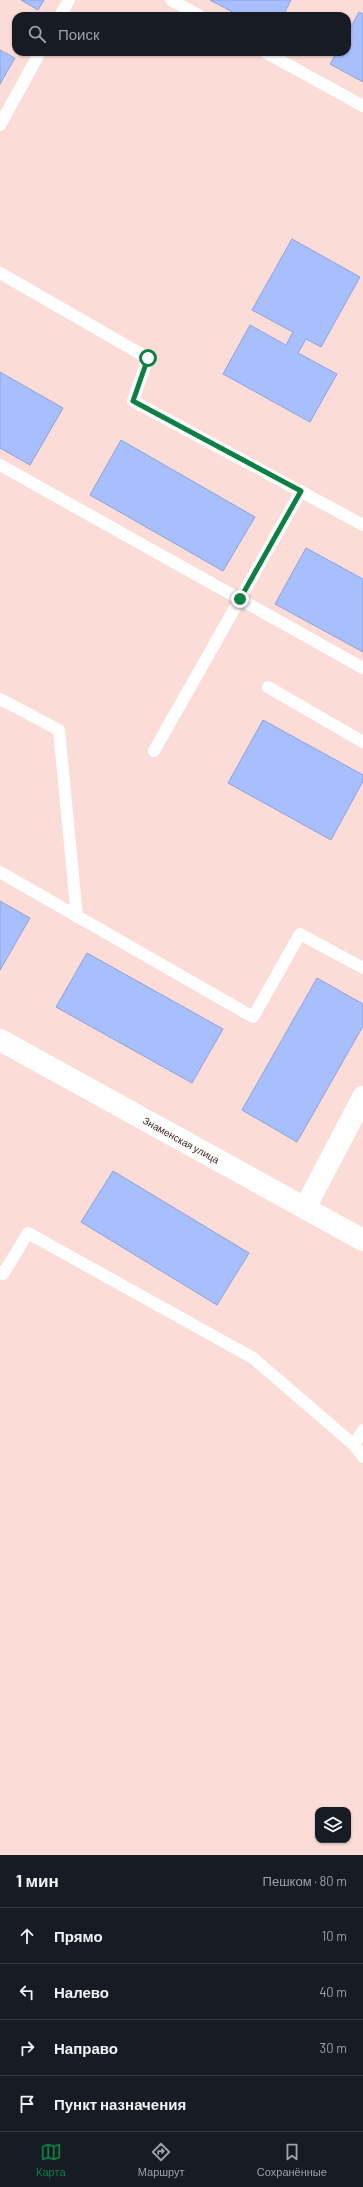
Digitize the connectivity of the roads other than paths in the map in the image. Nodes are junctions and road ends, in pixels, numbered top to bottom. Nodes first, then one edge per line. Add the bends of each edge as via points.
1 (69, 0) edge
2 (171, 0) edge
3 (62, 12) edge
4 (193, 12) edge
5 (38, 56) edge
6 (272, 56) edge
7 (363, 106) edge
8 (0, 125) edge
9 (0, 273) edge
10 (0, 465) edge
11 (301, 491) junction
12 (363, 524) edge
13 (240, 599) junction
14 (363, 668) edge
15 (268, 687) dead end
16 (0, 699) edge
17 (363, 742) edge
18 (154, 751) dead end
19 (0, 872) edge
20 (78, 917) junction
21 (363, 968) edge
22 (0, 1040) edge
23 (363, 1097) edge
24 (305, 1208) junction
25 (363, 1240) edge
26 (0, 1272) edge
27 (363, 1430) edge
28 (354, 1445) junction
29 (363, 1457) edge

1 - 3 lane
2 - 4 lane
5 - 8 lane
6 - 7 lane
9 - 11 lane via 148,358 133,401
10 - 13 lane
11 - 12 lane
11 - 13 lane
13 - 14 lane
13 - 18 lane
15 - 17 lane
16 - 20 lane via 59,730
19 - 20 lane
20 - 21 lane via 253,1017 300,934
22 - 24 street, Знаменская улица
23 - 24 street
24 - 25 street, Знаменская улица
26 - 28 lane via 3,1274 28,1233 253,1358
27 - 28 lane
28 - 29 lane

